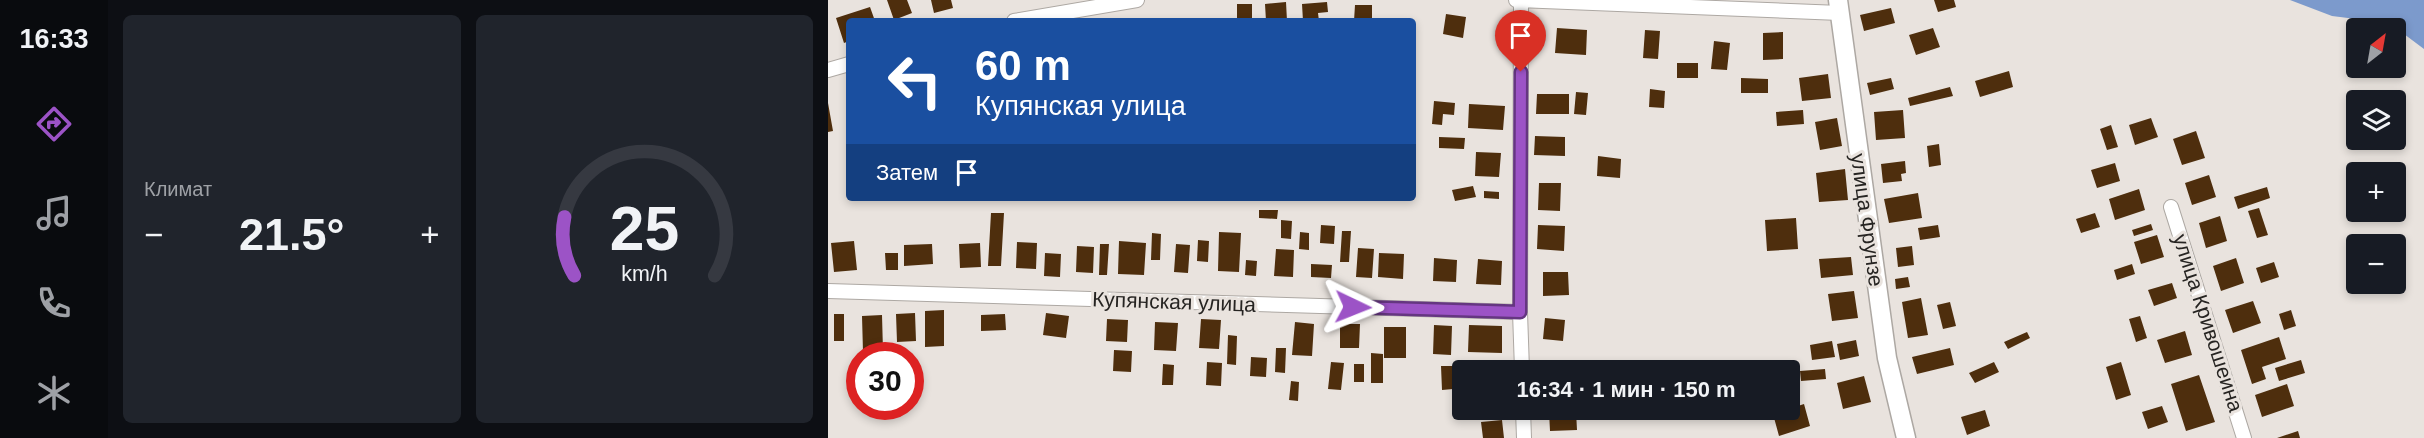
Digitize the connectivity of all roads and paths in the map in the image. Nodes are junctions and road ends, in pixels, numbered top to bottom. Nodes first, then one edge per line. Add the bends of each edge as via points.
1 (1137, 0) edge
2 (1516, 0) edge
3 (1521, 0) edge
4 (1839, 7) edge
5 (1032, 18) edge
6 (846, 65) edge
7 (828, 70) edge
8 (2171, 207) dead end
9 (828, 291) edge
10 (1520, 312) junction
11 (1522, 360) edge
12 (1523, 420) edge
13 (1524, 438) edge
14 (1906, 438) edge
15 (2244, 438) edge

1 - 5 street
2 - 3 street
3 - 4 street
3 - 10 street
4 - 14 street, улица Фрунзе via 1887,358
6 - 7 street
8 - 15 street, улица Кривошеина
9 - 10 street, Купянская улица
10 - 11 street
12 - 13 street

